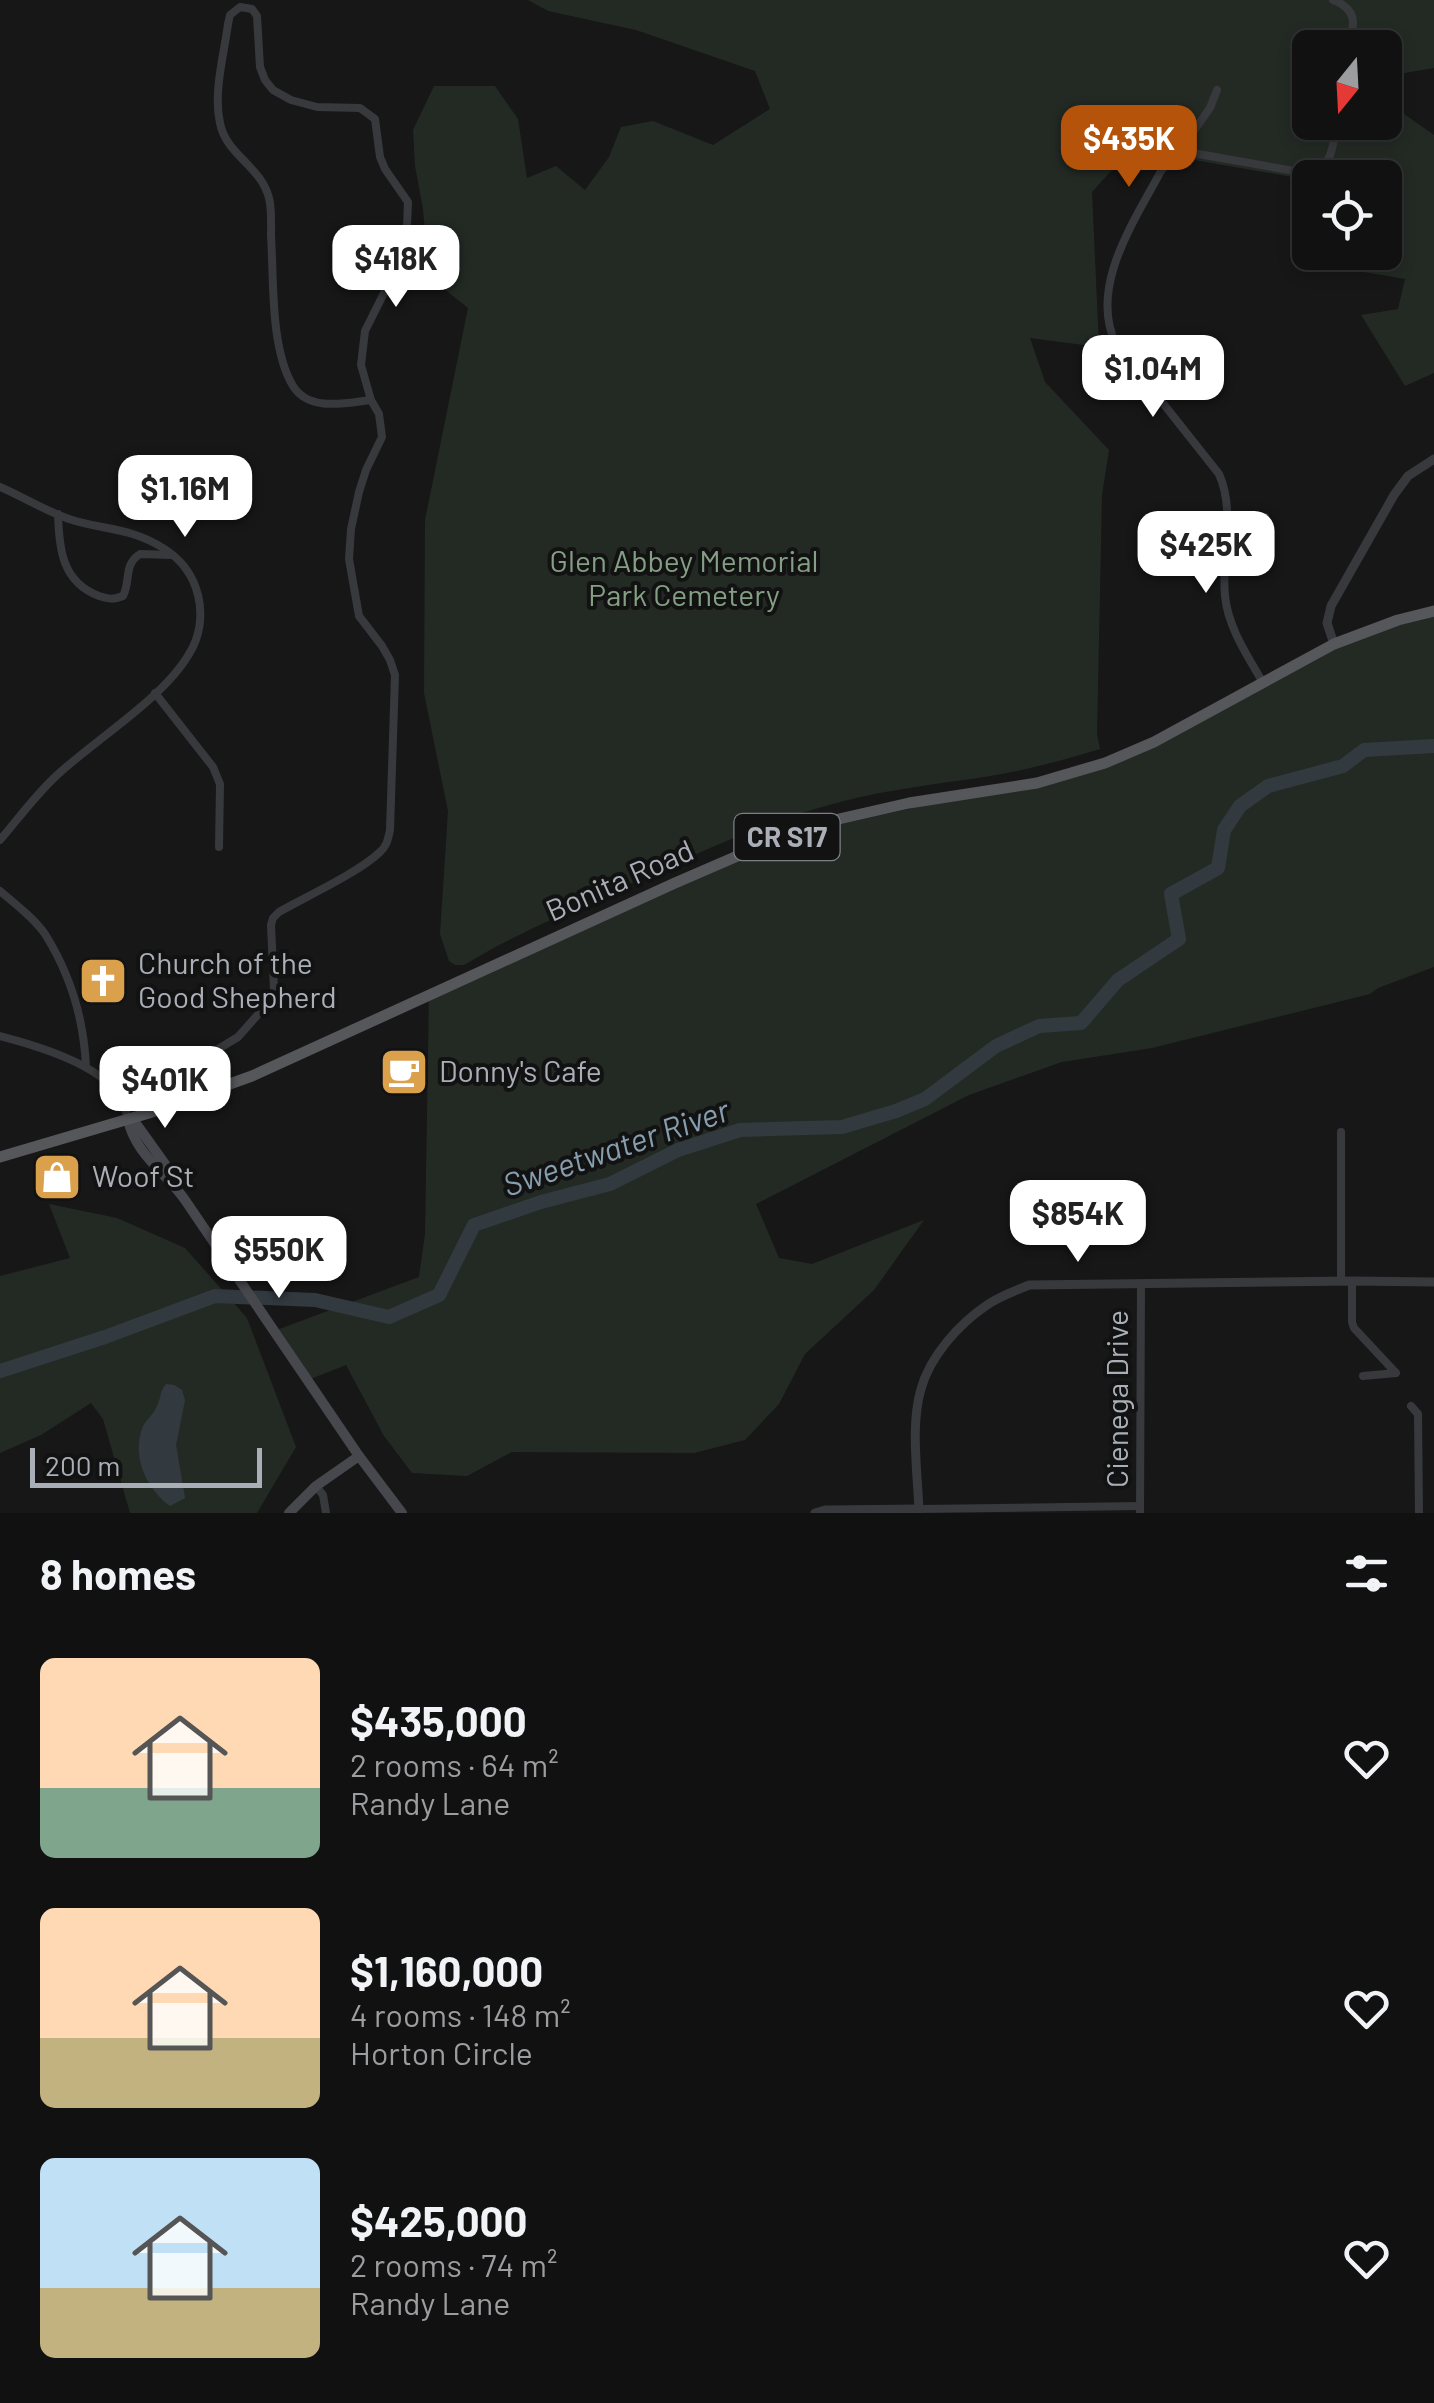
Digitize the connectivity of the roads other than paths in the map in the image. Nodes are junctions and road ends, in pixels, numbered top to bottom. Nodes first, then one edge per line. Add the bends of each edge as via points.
1 (1333, 0) edge
2 (1352, 30) edge
3 (1217, 90) dead end
4 (1333, 140) edge
5 (1176, 157) junction
6 (371, 400) junction
7 (1434, 460) edge
8 (0, 487) edge
9 (58, 514) junction
10 (1265, 517) dead end
11 (1227, 527) junction
12 (174, 555) junction
13 (1434, 610) edge
14 (1334, 644) junction
15 (1262, 681) junction
16 (155, 693) junction
17 (12, 826) junction
18 (0, 832) edge
19 (0, 840) edge
20 (219, 847) dead end
21 (0, 891) edge
22 (0, 1036) edge
23 (86, 1067) junction
24 (114, 1087) junction
25 (128, 1119) junction
26 (1341, 1132) dead end
27 (0, 1157) edge
28 (1346, 1281) junction
29 (1434, 1282) edge
30 (1140, 1284) junction
31 (1363, 1376) dead end
32 (1411, 1406) dead end
33 (360, 1456) junction
34 (316, 1486) junction
35 (1140, 1510) edge
36 (919, 1511) edge
37 (289, 1513) edge
38 (326, 1513) edge
39 (402, 1513) edge
40 (816, 1513) edge
41 (1419, 1513) edge

1 - 2 street via 1352,12
3 - 5 street
4 - 5 street via 1328,162 1311,174 1193,153
5 - 11 street via 1161,171 1119,249 1110,322 1116,344 1219,474 1228,497
6 - 6 street via 361,365 366,332 406,249 408,202 385,170 375,119 360,108 317,108 273,90 260,68 257,16 240,7 228,24 220,124 226,143 264,183 270,201 279,346 294,388 310,401
6 - 24 street via 382,438 359,492 349,560 360,616 395,674 388,842 366,863 273,918 274,990 238,1037
7 - 14 street via 1408,476 1330,606
8 - 9 street
9 - 12 street via 130,532
9 - 12 street via 69,574 97,595 123,596 129,564 140,554
10 - 11 street via 1246,515
11 - 15 street via 1225,600
12 - 16 street via 194,584 199,627 184,662
13 - 14 main road, Bonita Road / CR S17
14 - 15 main road, Bonita Road / CR S17
15 - 25 main road, Bonita Road / CR S17 via 1105,763 839,819 770,842 262,1072
16 - 17 street via 54,778
16 - 20 street via 213,767 220,784
17 - 18 street
17 - 19 street
21 - 23 street via 45,934 69,983
22 - 23 street
23 - 24 street
24 - 25 street
25 - 27 main road, Bonita Road / CR S17
25 - 33 main road via 172,1174
26 - 28 street
28 - 29 street
28 - 30 street
28 - 31 street via 1354,1328 1396,1373
30 - 35 street, Cienega Drive
30 - 36 street via 1030,1286 988,1304 958,1328 921,1389 915,1439
32 - 41 street via 1418,1414
33 - 34 main road
33 - 39 main road
34 - 37 main road
34 - 38 street
35 - 36 street
36 - 40 street

